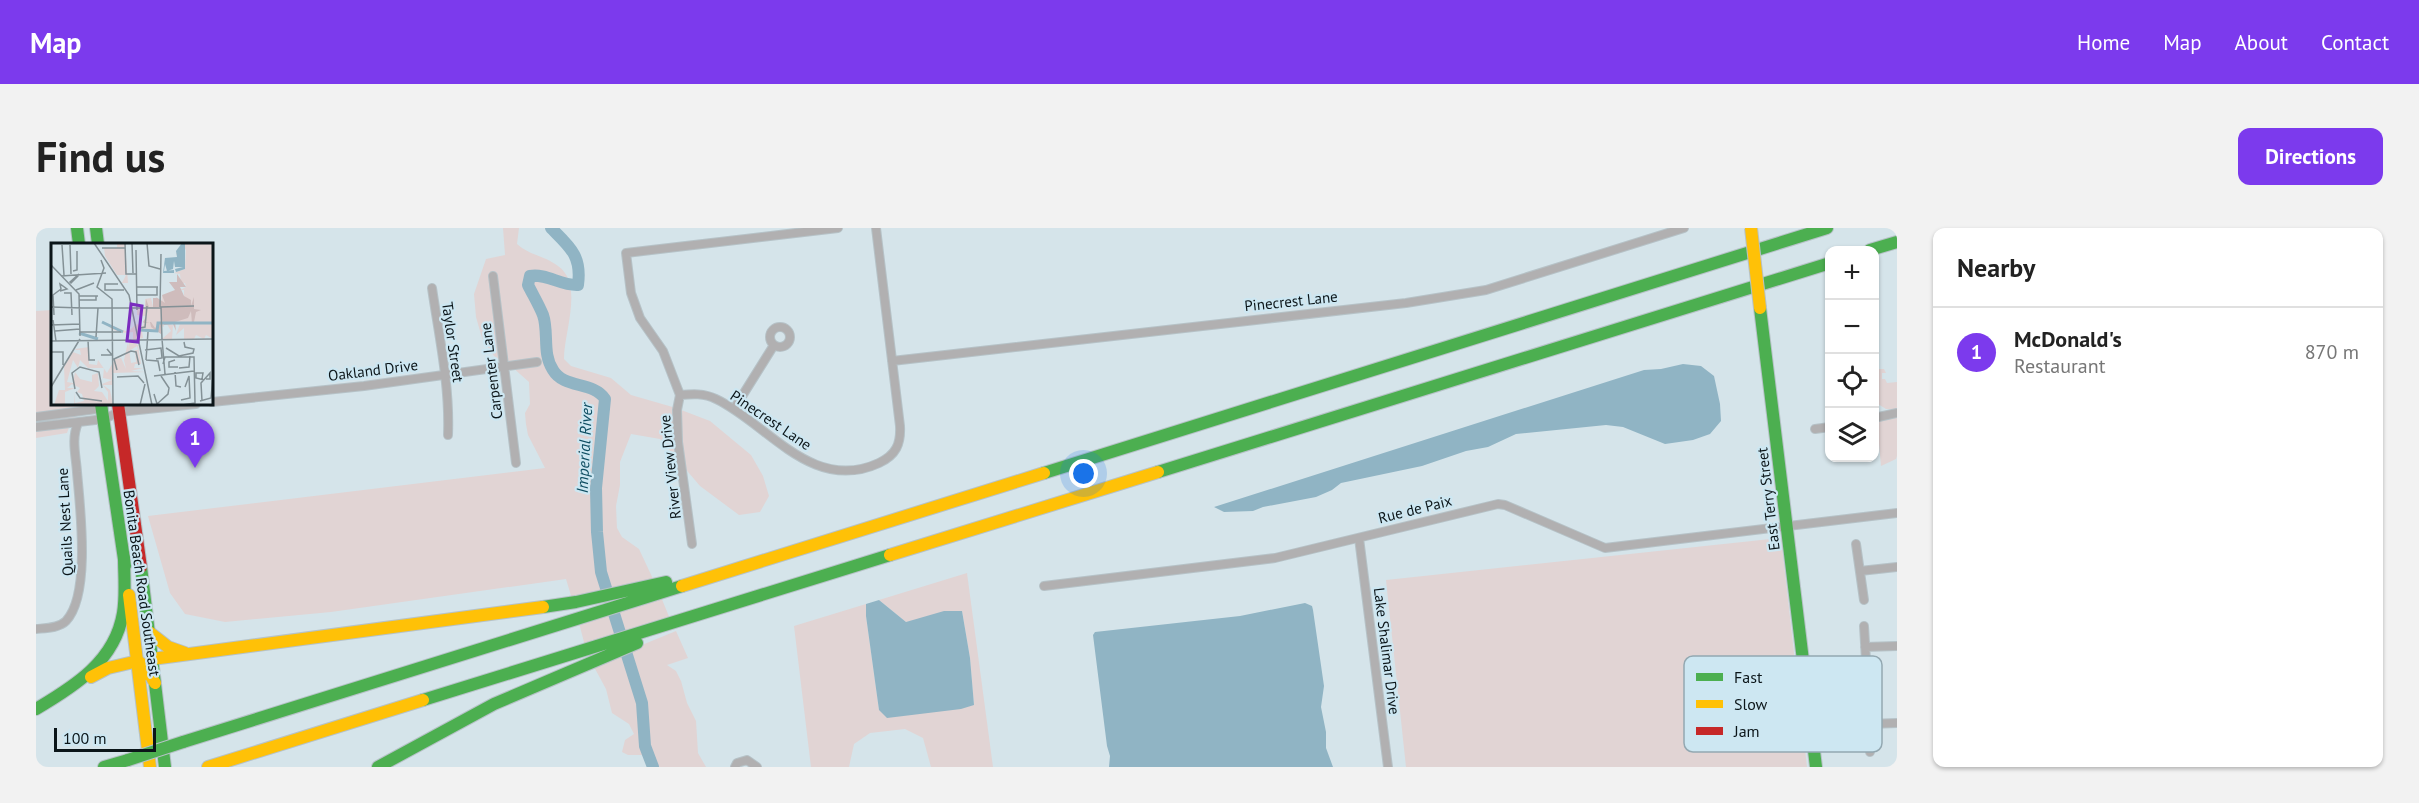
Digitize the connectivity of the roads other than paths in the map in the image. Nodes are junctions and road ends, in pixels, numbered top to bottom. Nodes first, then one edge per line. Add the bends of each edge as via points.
1 (77, 228) edge
2 (96, 228) edge
3 (838, 228) edge
4 (876, 228) edge
5 (1684, 228) edge
6 (1751, 228) edge
7 (1827, 228) edge
8 (1897, 242) edge
9 (79, 243) edge
10 (98, 243) edge
11 (1879, 247) edge
12 (1825, 265) edge
13 (493, 276) dead end
14 (432, 288) dead end
15 (774, 345) dead end
16 (892, 361) junction
17 (537, 362) dead end
18 (503, 367) junction
19 (444, 375) junction
20 (680, 395) junction
21 (213, 402) edge
22 (177, 405) edge
23 (119, 408) edge
24 (734, 409) junction
25 (102, 410) edge
26 (1897, 413) edge
27 (36, 417) edge
28 (1879, 417) edge
29 (78, 423) junction
30 (36, 427) edge
31 (1825, 428) edge
32 (1815, 429) dead end
33 (448, 435) dead end
34 (516, 463) dead end
35 (1897, 513) edge
36 (1787, 527) junction
37 (1359, 538) junction
38 (692, 544) dead end
39 (1856, 544) dead end
40 (124, 557) junction
41 (1897, 567) edge
42 (1860, 571) junction
43 (669, 586) junction
44 (1044, 586) dead end
45 (1864, 600) dead end
46 (680, 623) junction
47 (1864, 626) dead end
48 (36, 629) edge
49 (149, 632) junction
50 (1897, 646) edge
51 (1865, 647) junction
52 (185, 652) junction
53 (1803, 656) edge
54 (1866, 656) edge
55 (144, 667) junction
56 (72, 687) junction
57 (36, 709) edge
58 (1897, 723) edge
59 (1882, 724) edge
60 (1814, 752) edge
61 (104, 767) edge
62 (150, 767) edge
63 (165, 767) edge
64 (208, 767) edge
65 (378, 767) edge
66 (735, 767) edge
67 (757, 767) edge
68 (1388, 767) edge
69 (1816, 767) edge

1 - 9 main road
2 - 10 main road
3 - 20 street, River View Drive via 626,253 631,293 640,318 663,351
4 - 16 street, Pinecrest Lane
5 - 16 street, Pinecrest Lane via 1473,292 1406,303
6 - 36 main road, East Terry Street, bridge
7 - 43 main road via 740,568
8 - 11 main road
12 - 46 main road
13 - 18 street, Carpenter Lane
14 - 19 street, Taylor Street
15 - 24 street
16 - 24 street, Pinecrest Lane via 900,443 890,457 866,468 832,468 804,460
17 - 18 street, Oakland Drive
18 - 19 street, Oakland Drive
18 - 34 street, Carpenter Lane
19 - 21 street, Oakland Drive
19 - 33 street, Taylor Street
20 - 24 street, Pinecrest Lane via 705,394
20 - 38 street, River View Drive via 676,410 678,442
22 - 23 street
23 - 25 street
23 - 49 main road, Bonita Beach Road Southeast
25 - 27 street
25 - 29 street
25 - 40 main road, Bonita Beach Road Southeast
26 - 28 street
29 - 30 street
29 - 48 street, Quails Nest Lane via 74,445 81,588 66,621
31 - 32 street
35 - 36 street, Rue de Paix
36 - 37 street, Rue de Paix via 1605,548 1498,504
36 - 53 main road, East Terry Street
37 - 44 street, Rue de Paix via 1252,561
37 - 68 street, Lake Shalimar Drive
39 - 42 street
40 - 55 main road, Bonita Beach Road Southeast
40 - 56 main road via 123,611 116,638 98,665
41 - 42 street
42 - 45 street
43 - 52 main road via 371,630
43 - 61 main road, bridge via 581,618
46 - 64 main road
46 - 65 main road via 495,704
47 - 51 street
49 - 52 main road via 172,649
49 - 55 main road, Bonita Beach Road Southeast
50 - 51 street
51 - 54 street
52 - 55 main road
55 - 56 main road via 108,668
55 - 62 main road, Bonita Beach Road Southeast
55 - 63 main road, Bonita Beach Road Southeast via 155,683
56 - 57 main road
58 - 59 street
60 - 69 main road, East Terry Street
66 - 67 street via 747,760

